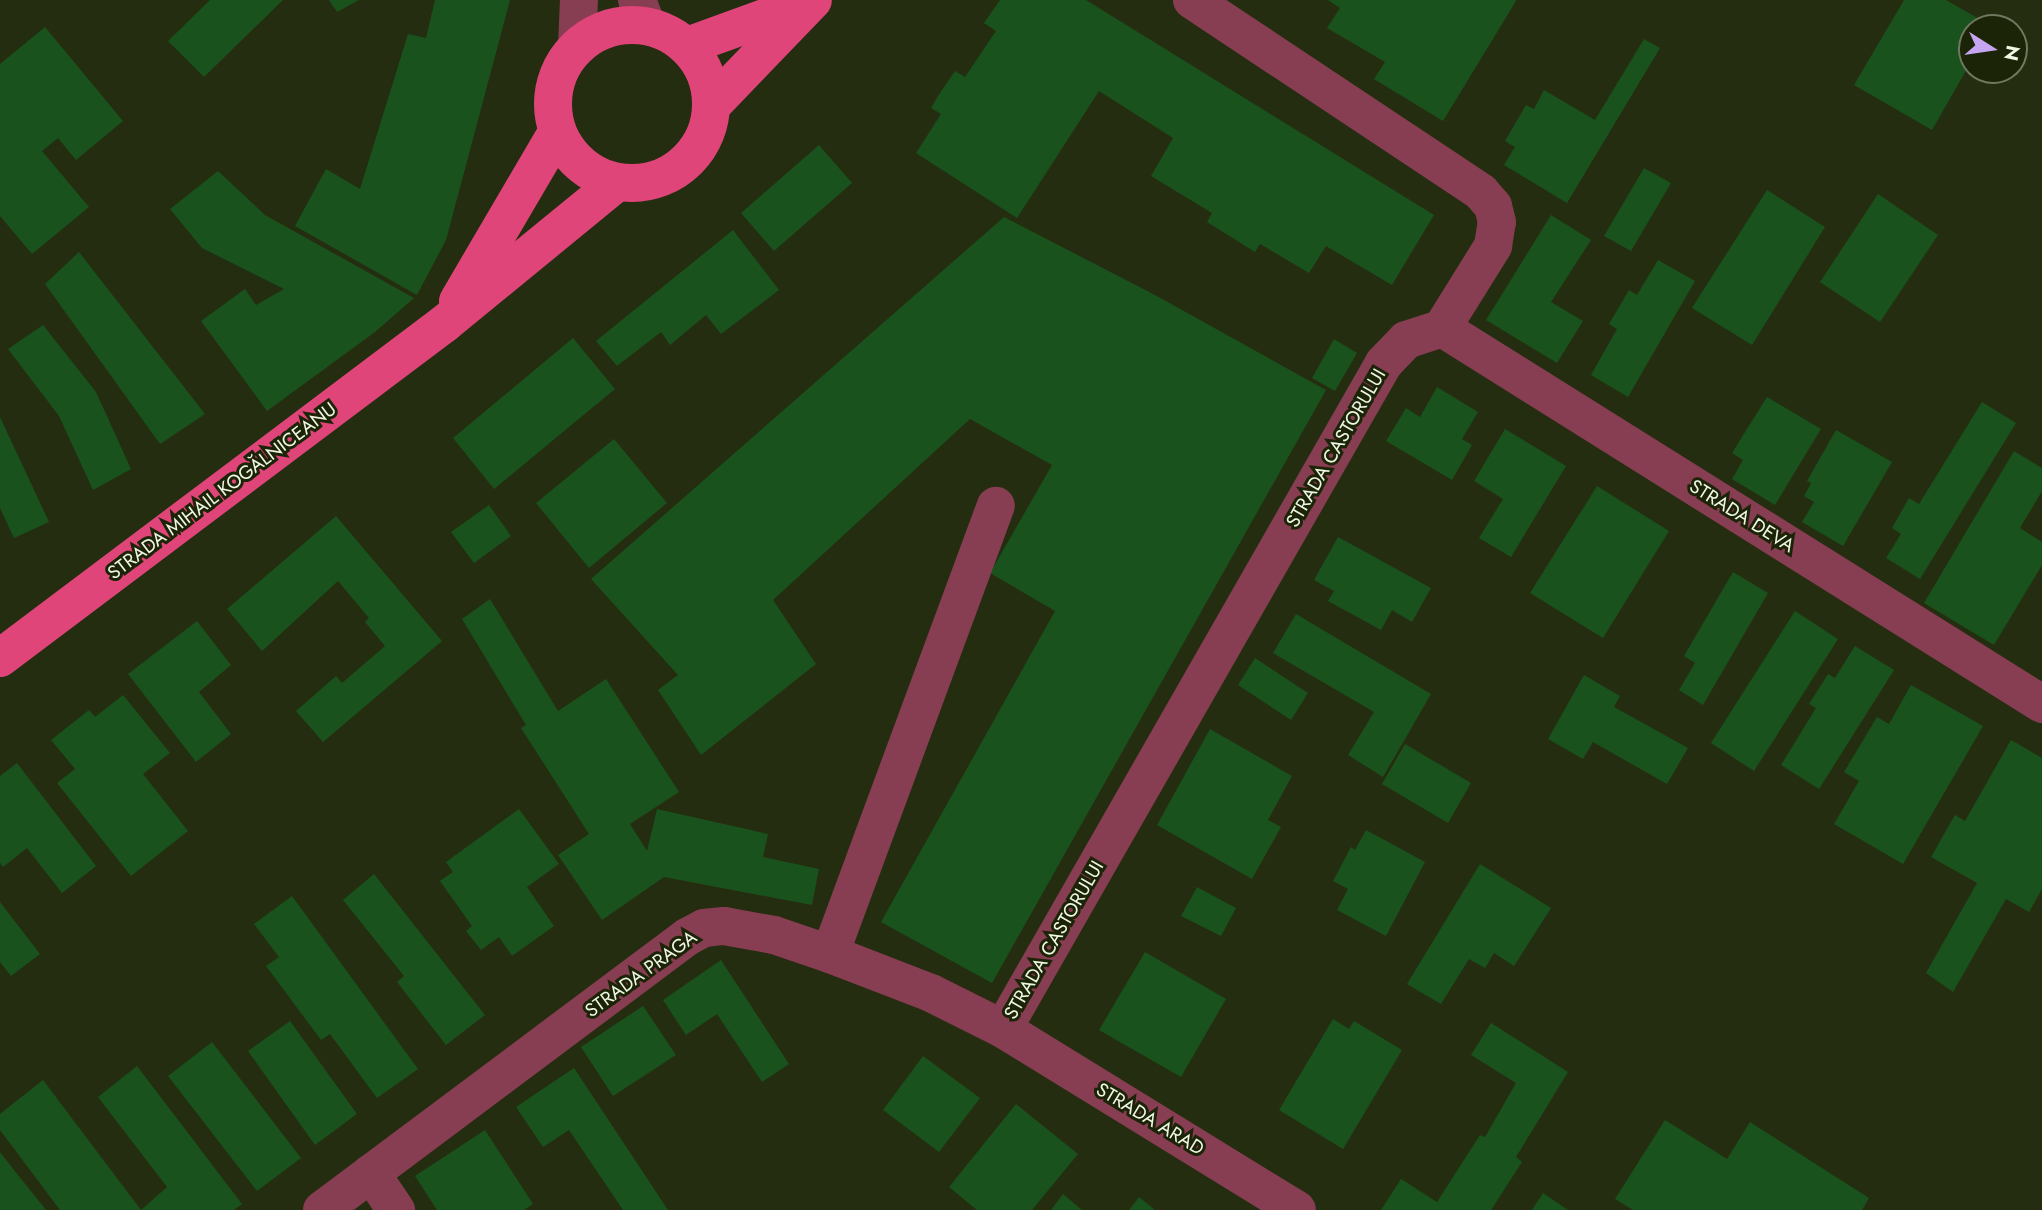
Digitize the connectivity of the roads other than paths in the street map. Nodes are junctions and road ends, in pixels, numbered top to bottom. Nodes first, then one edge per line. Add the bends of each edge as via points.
1 (579, 0) edge
2 (1192, 0) edge
3 (812, 1) edge
4 (642, 13) edge
5 (687, 46) junction
6 (577, 47) junction
7 (713, 104) junction
8 (557, 132) junction
9 (616, 183) junction
10 (444, 324) junction
11 (1442, 328) junction
12 (996, 506) dead end
13 (0, 658) edge
14 (2042, 704) edge
15 (830, 954) junction
16 (1003, 1029) junction
17 (371, 1173) junction
18 (323, 1210) edge
19 (396, 1210) edge
20 (1297, 1210) edge

1 - 6 street
2 - 11 street via 1481,192 1493,206 1497,222 1493,246
3 - 5 main road
3 - 7 main road
4 - 5 main road
4 - 6 main road
5 - 7 main road via 706,72
6 - 8 main road via 555,86 552,109
7 - 9 main road via 699,149 683,167 640,185
8 - 9 main road via 570,156 591,173
8 - 10 main road, STRADA MIHAIL KOGĂLNICEANU
9 - 10 main road, STRADA MIHAIL KOGĂLNICEANU
10 - 13 main road, STRADA MIHAIL KOGĂLNICEANU
11 - 14 street, STRADA DEVA
11 - 16 street, STRADA CASTORULUI via 1406,340 1384,363
12 - 15 street
15 - 16 street, STRADA PRAGA via 931,993
15 - 17 street, STRADA PRAGA via 746,929 704,928
16 - 20 street, STRADA ARAD
17 - 18 street, STRADA PRAGA
17 - 19 street

